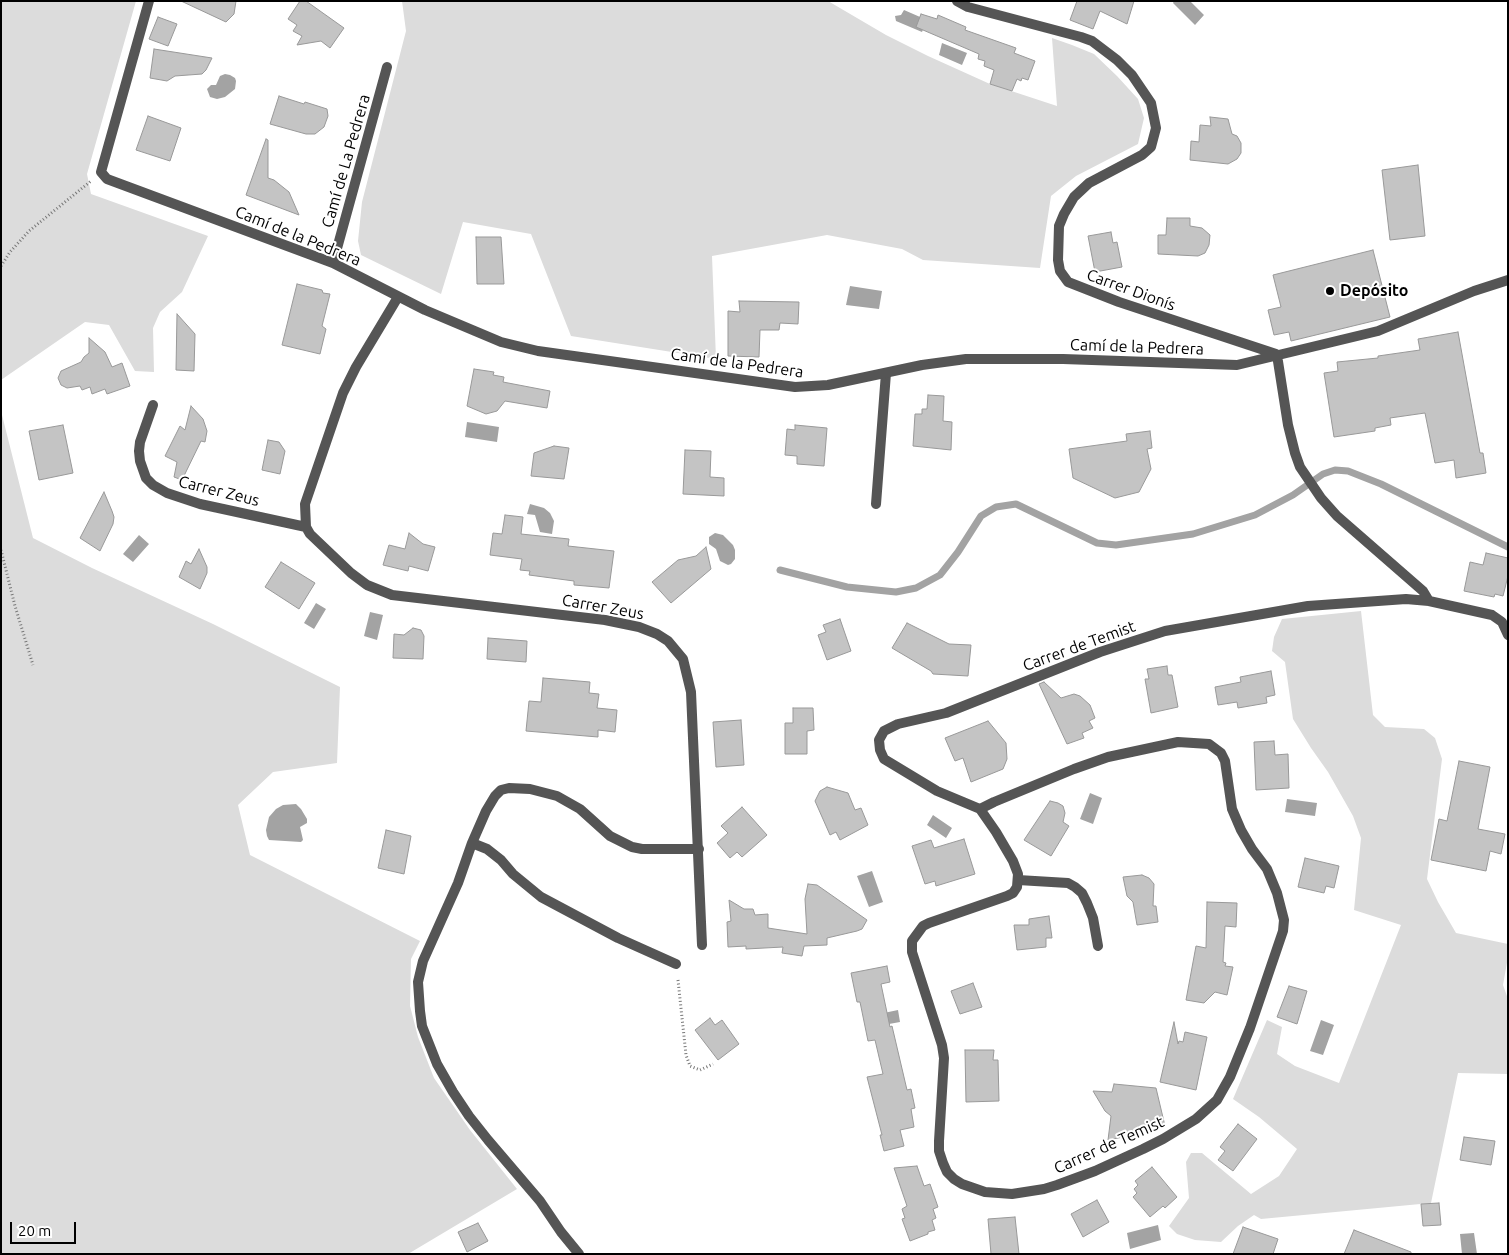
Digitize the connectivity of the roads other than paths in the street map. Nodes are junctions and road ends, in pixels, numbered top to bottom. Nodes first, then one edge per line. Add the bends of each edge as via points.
1 (149, 1) edge
2 (957, 1) edge
3 (388, 67) dead end
4 (333, 263) junction
5 (1508, 280) edge
6 (398, 297) junction
7 (1277, 354) junction
8 (886, 373) junction
9 (153, 405) dead end
10 (876, 504) dead end
11 (306, 527) junction
12 (1429, 602) junction
13 (1508, 635) edge
14 (980, 809) junction
15 (472, 843) junction
16 (699, 849) junction
17 (1018, 880) junction
18 (702, 945) dead end
19 (1098, 946) dead end
20 (676, 964) road end
21 (579, 1254) edge

1 - 4 street, Camí de la Pedrera via 101,172 116,183
2 - 7 street, Carrer Dionís via 968,7 1081,36 1117,60 1132,75 1150,103 1156,128 1151,147 1089,183 1074,197 1064,214 1059,226 1058,260 1060,271 1068,282
3 - 4 street, Camí de La Pedrera
4 - 6 street, Camí de la Pedrera
5 - 7 street, Camí de la Pedrera via 1378,331
6 - 8 street, Camí de la Pedrera via 501,342 559,355 795,387 828,385
6 - 11 street via 343,394 305,504
7 - 8 street, Camí de la Pedrera via 1237,365 966,359
7 - 12 street via 1288,425 1300,467 1337,516 1423,591
8 - 10 street
9 - 11 street, Carrer Zeus via 139,451 143,472 153,485 187,500
11 - 16 street, Carrer Zeus via 359,579 392,595 604,620 645,628 668,641 683,659 691,692
12 - 13 street via 1492,615 1502,622
12 - 14 street, Carrer de Temist via 1406,599 1308,606 1165,631 1100,652 953,710 898,724 884,731 879,740 884,759 937,791
14 - 17 street via 1013,862
14 - 17 street, Carrer de Temist via 1108,757 1178,742 1209,744 1221,753 1225,761 1232,809 1252,849 1267,869 1284,920 1242,1050 1223,1091 1208,1109 1163,1139 1095,1171 1044,1189 997,1194 962,1184 947,1172 943,1163 938,1141 944,1058 912,952 912,941 929,923 1013,893
15 - 16 street via 495,796 501,790 520,788 568,802 588,814 610,836 632,847
15 - 20 street via 487,849 541,897
15 - 21 street via 423,961 418,982 422,1026 437,1064 469,1116 540,1201
16 - 18 street, Carrer Zeus
17 - 19 street via 1068,883 1075,887 1087,902

